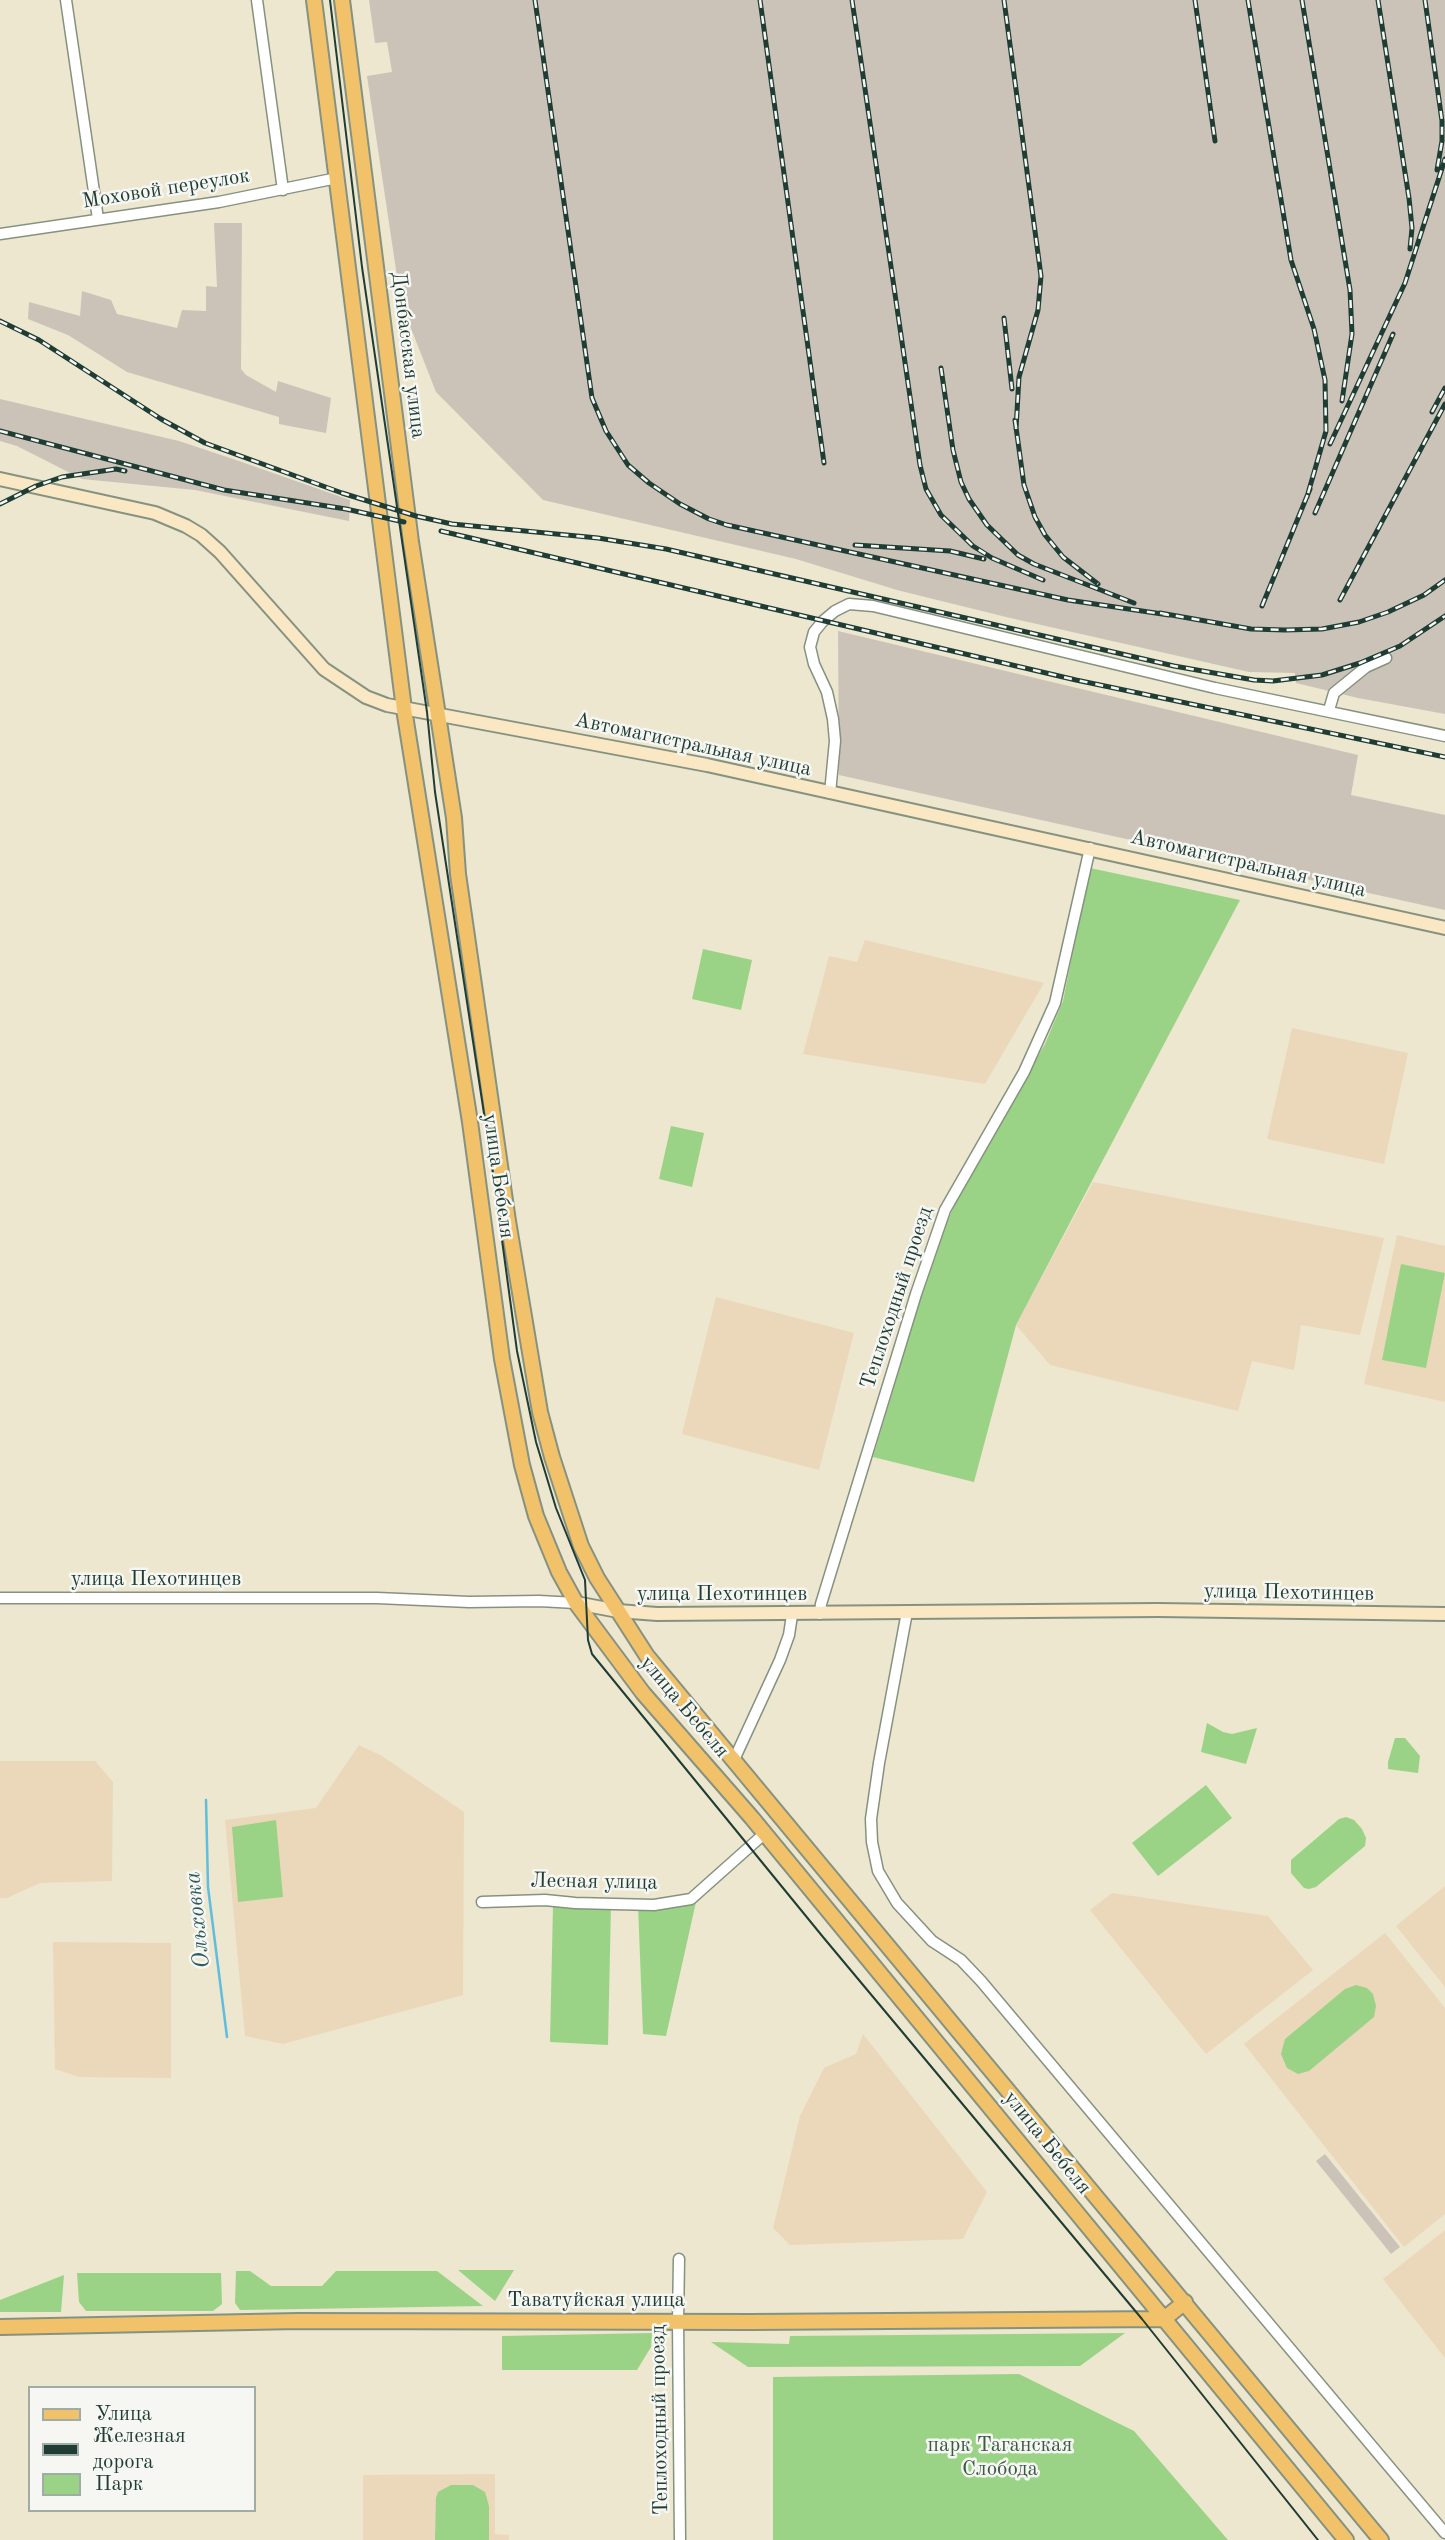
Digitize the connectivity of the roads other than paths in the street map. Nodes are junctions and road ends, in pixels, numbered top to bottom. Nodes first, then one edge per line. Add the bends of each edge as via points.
1 (66, 0) edge
2 (257, 0) edge
3 (314, 0) edge
4 (342, 0) edge
5 (337, 178) junction
6 (283, 190) junction
7 (98, 219) junction
8 (0, 234) edge
9 (0, 479) edge
10 (1386, 658) dead end
11 (404, 709) junction
12 (1329, 710) junction
13 (437, 714) junction
14 (1445, 736) edge
15 (830, 793) junction
16 (1090, 848) junction
17 (1445, 928) edge
18 (0, 1598) edge
19 (576, 1603) junction
20 (618, 1611) junction
21 (906, 1612) junction
22 (820, 1614) junction
23 (1445, 1614) edge
24 (792, 1615) junction
25 (733, 1762) junction
26 (764, 1834) junction
27 (482, 1902) dead end
28 (680, 2259) dead end
29 (1185, 2302) junction
30 (1164, 2319) junction
31 (678, 2321) junction
32 (0, 2327) edge
33 (1445, 2533) edge
34 (680, 2540) edge
35 (1346, 2540) edge
36 (1381, 2540) edge

1 - 7 street
2 - 6 street
3 - 5 main road
4 - 13 main road, Донбасская улица
5 - 6 street, Моховой переулок
5 - 11 main road
6 - 7 street, Моховой переулок
7 - 8 street, Моховой переулок
9 - 11 main road, Автомагистральная улица via 155,513 186,526 220,552 335,678 366,697
10 - 12 street via 1366,667 1334,693
11 - 13 main road, Автомагистральная улица
11 - 19 main road, улица Бебеля via 522,1465 536,1516
12 - 14 street
12 - 15 street via 849,604 823,621 810,647 833,719
13 - 15 main road, Автомагистральная улица
13 - 20 main road, улица Бебеля via 508,1221 540,1412 581,1546
15 - 16 main road, Автомагистральная улица
16 - 17 main road, Автомагистральная улица
16 - 22 street, Теплоходный проезд via 1055,1003 1030,1060 945,1210
18 - 19 street, улица Пехотинцев
19 - 20 main road, улица Пехотинцев
19 - 26 main road, улица Бебеля via 643,1693
20 - 24 main road, улица Пехотинцев
20 - 25 main road, улица Бебеля via 647,1656
21 - 22 main road, улица Пехотинцев
21 - 23 main road, улица Пехотинцев
21 - 33 street via 871,1819 878,1871 897,1903 932,1941 981,1980
22 - 24 main road, улица Пехотинцев
24 - 25 street via 780,1660
25 - 29 main road, улица Бебеля
26 - 27 street, Лесная улица via 691,1899 654,1905
26 - 30 main road, улица Бебеля
28 - 31 street, Теплоходный проезд
29 - 30 main road
29 - 36 main road, улица Бебеля
30 - 31 main road, Таватуйская улица
30 - 35 main road, улица Бебеля
31 - 32 main road, Таватуйская улица
31 - 34 street, Теплоходный проезд

